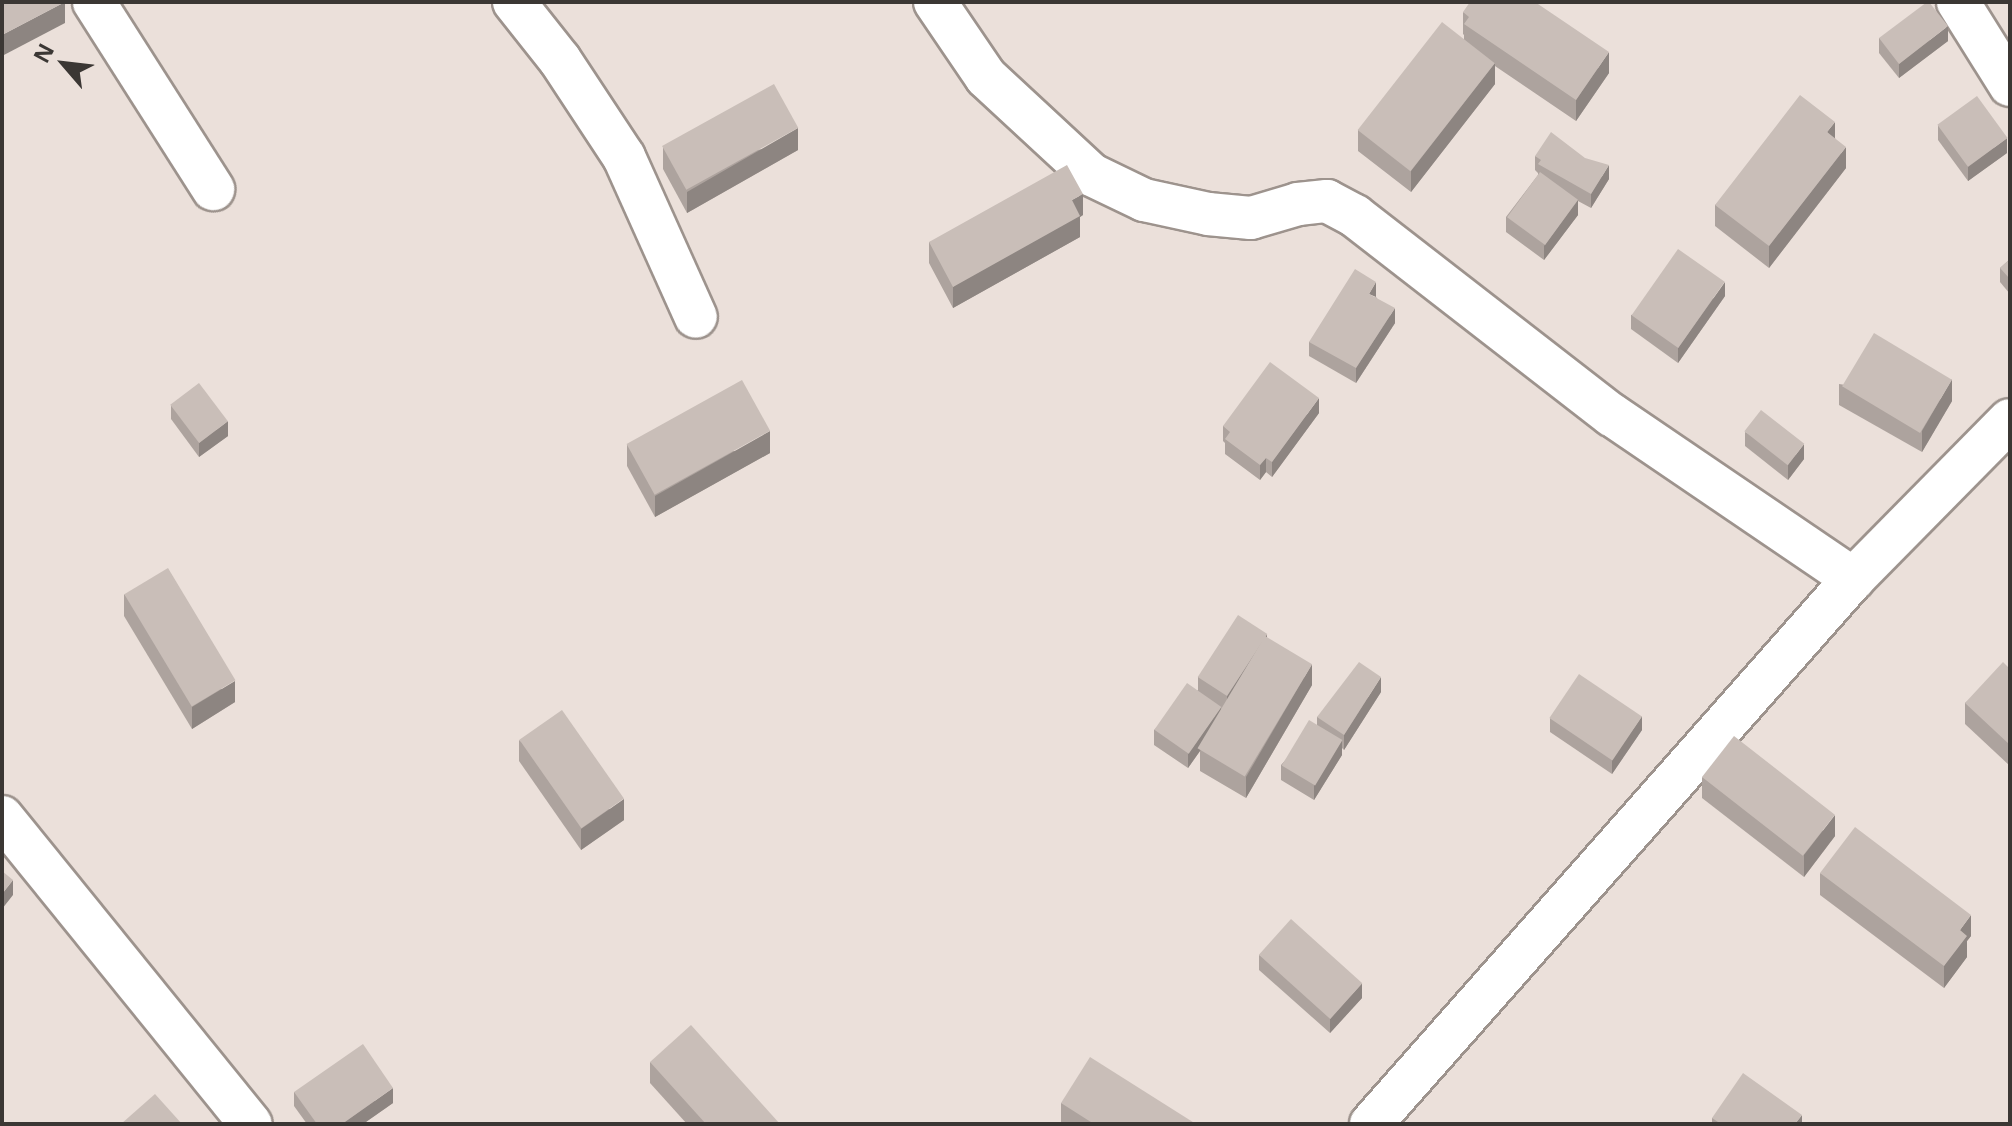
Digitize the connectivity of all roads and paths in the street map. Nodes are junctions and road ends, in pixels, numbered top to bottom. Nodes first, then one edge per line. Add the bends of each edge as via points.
1 (94, 2) edge
2 (514, 2) edge
3 (935, 2) edge
4 (1958, 2) edge
5 (2010, 85) edge
6 (213, 189) dead end
7 (696, 317) dead end
8 (2010, 420) edge
9 (1853, 579) junction
10 (2, 817) edge
11 (1380, 1121) edge
12 (251, 1124) edge

1 - 6 street
2 - 7 street via 624,157
3 - 9 street via 986,77 1092,175 1144,200 1208,214 1251,218 1327,201 1355,216 1612,415
4 - 5 street
8 - 9 street
9 - 11 street
10 - 12 street

